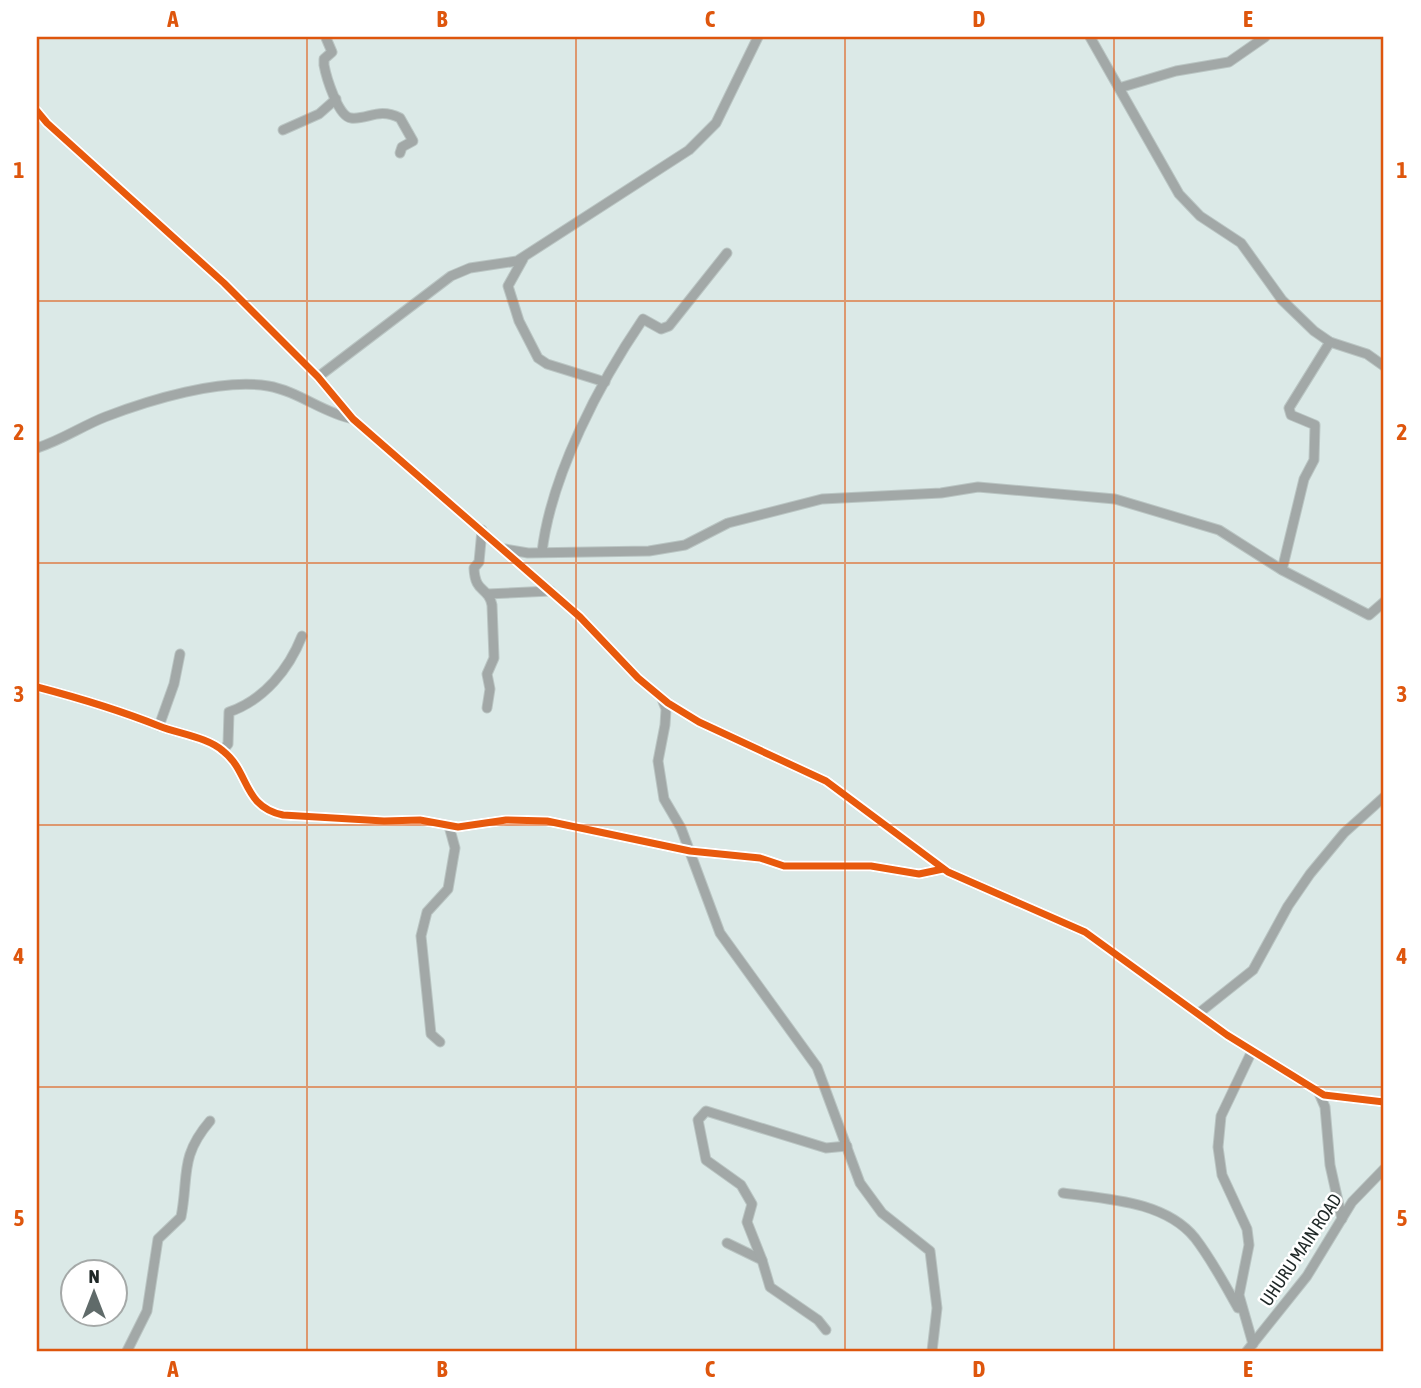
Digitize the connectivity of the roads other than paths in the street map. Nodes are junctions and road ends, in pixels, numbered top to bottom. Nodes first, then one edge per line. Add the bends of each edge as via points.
1 (758, 37) edge
2 (1090, 37) edge
3 (1265, 37) edge
4 (327, 38) edge
5 (1119, 88) junction
6 (336, 99) junction
7 (37, 111) edge
8 (283, 130) dead end
9 (400, 153) dead end
10 (727, 253) dead end
11 (526, 254) junction
12 (499, 265) junction
13 (510, 282) junction
14 (1330, 342) junction
15 (1384, 366) edge
16 (318, 377) junction
17 (605, 382) junction
18 (353, 418) junction
19 (37, 448) edge
20 (482, 530) junction
21 (503, 548) junction
22 (540, 552) junction
23 (1282, 570) junction
24 (532, 574) junction
25 (551, 591) junction
26 (486, 594) junction
27 (1384, 603) edge
28 (302, 636) dead end
29 (180, 654) dead end
30 (37, 687) edge
31 (661, 697) junction
32 (486, 708) dead end
33 (159, 726) junction
34 (223, 750) junction
35 (1384, 797) edge
36 (449, 826) junction
37 (691, 851) junction
38 (943, 869) junction
39 (1199, 1013) junction
40 (440, 1042) dead end
41 (1252, 1051) junction
42 (1318, 1092) junction
43 (1384, 1102) edge
44 (210, 1121) dead end
45 (847, 1146) junction
46 (1384, 1169) edge
47 (1063, 1194) dead end
48 (1342, 1219) junction
49 (727, 1243) dead end
50 (762, 1260) junction
51 (1243, 1316) junction
52 (826, 1330) dead end
53 (1250, 1348) edge
54 (127, 1351) edge
55 (932, 1351) edge

1 - 11 street via 710,132
2 - 5 street
3 - 5 street via 1229,62
4 - 6 street via 332,52 324,65
5 - 14 street via 1179,194 1200,216 1241,243 1282,300
6 - 8 street via 319,114
6 - 9 street via 346,117 375,113 400,118 413,141
7 - 16 street via 200,260
10 - 17 street via 666,329 643,319
11 - 12 street
11 - 13 street
12 - 13 street via 508,270
12 - 16 street via 470,268 451,276
13 - 17 street via 519,321 538,358
14 - 15 street via 1367,354
14 - 23 street via 1290,408 1291,415 1315,425 1317,433 1314,460 1304,479
16 - 18 street
17 - 22 street via 565,470
18 - 19 street via 274,387 227,384 105,417
18 - 20 street
20 - 21 street
20 - 26 street via 474,581
21 - 22 street
21 - 24 street
22 - 23 street via 675,548 728,523 822,499 978,487 1115,499 1211,526
22 - 24 street
23 - 27 street via 1369,615
24 - 25 street
25 - 26 street
25 - 31 street
26 - 32 street via 492,604 494,657 487,674
28 - 34 street via 270,687 256,701 229,712 228,744
29 - 33 street
30 - 33 street
31 - 37 street via 666,709 658,761 662,787 667,808
31 - 38 street via 699,722 826,781
33 - 34 street
34 - 36 street via 251,796 274,813 344,820 420,820
35 - 39 street via 1344,833 1310,874 1253,970
36 - 37 street via 547,821
36 - 40 street via 455,848 448,889 427,912 420,947 430,1034
37 - 38 street via 797,867 871,866 919,874
37 - 45 street via 720,933 817,1067
38 - 39 street via 1077,927
39 - 41 street
41 - 42 street
41 - 51 street via 1222,1116 1218,1147 1222,1175 1248,1237 1238,1295
42 - 43 street
42 - 48 street via 1325,1107 1330,1165
44 - 54 street via 197,1137 187,1162 181,1217 158,1239 147,1311
45 - 50 street via 826,1148 706,1111 698,1120 706,1160 741,1185 752,1204 747,1222
45 - 55 street via 860,1183 882,1213 930,1251 937,1308
46 - 48 street, UHURU MAIN ROAD
47 - 51 street via 1130,1202 1181,1225 1205,1252
48 - 53 street, UHURU MAIN ROAD via 1307,1276
49 - 50 street
50 - 52 street via 770,1287
51 - 53 street

